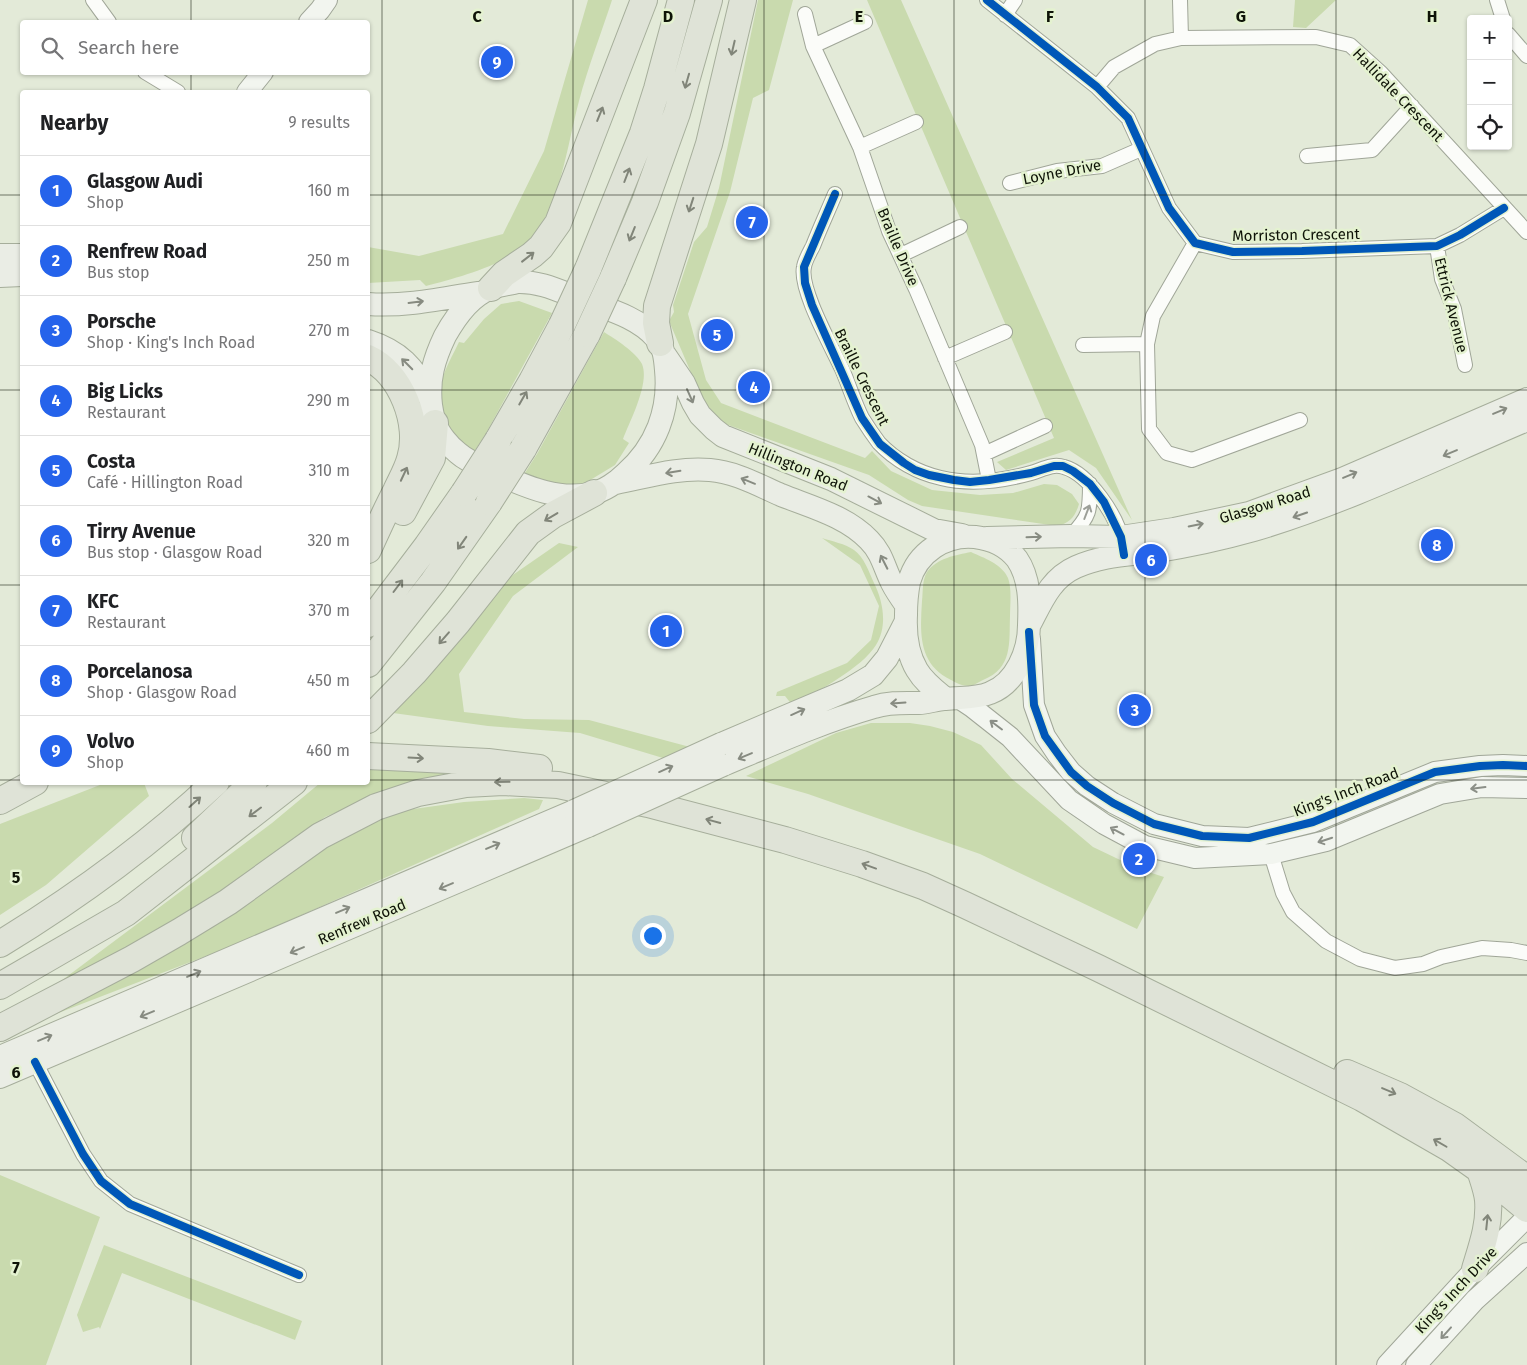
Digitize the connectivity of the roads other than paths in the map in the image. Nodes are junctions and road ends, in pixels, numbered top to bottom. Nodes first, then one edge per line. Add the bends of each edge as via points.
1 (93, 0) edge
2 (327, 0) edge
3 (644, 0) edge
4 (681, 0) edge
5 (709, 0) edge
6 (743, 0) edge
7 (987, 0) edge
8 (1015, 0) edge
9 (1180, 0) edge
10 (1497, 0) edge
11 (805, 14) dead end
12 (1005, 15) junction
13 (1502, 15) edge
14 (108, 20) edge
15 (311, 20) edge
16 (865, 22) dead end
17 (1182, 38) junction
18 (1512, 39) edge
19 (813, 46) junction
20 (1527, 56) edge
21 (150, 75) edge
22 (261, 75) edge
23 (1097, 86) junction
24 (175, 90) edge
25 (249, 90) edge
26 (1412, 106) junction
27 (916, 122) dead end
28 (860, 147) junction
29 (1142, 149) junction
30 (1307, 156) dead end
31 (1010, 182) dead end
32 (835, 194) dead end
33 (1504, 208) junction
34 (960, 227) dead end
35 (1527, 232) edge
36 (1195, 243) junction
37 (1437, 246) junction
38 (20, 255) edge
39 (0, 256) edge
40 (901, 256) junction
41 (20, 275) edge
42 (0, 276) edge
43 (488, 290) junction
44 (370, 304) edge
45 (1004, 332) dead end
46 (370, 341) edge
47 (1146, 344) junction
48 (1083, 345) dead end
49 (662, 349) junction
50 (945, 358) junction
51 (370, 359) edge
52 (1465, 365) dead end
53 (1527, 399) edge
54 (433, 413) junction
55 (1300, 420) dead end
56 (1527, 420) edge
57 (1045, 426) dead end
58 (984, 454) junction
59 (989, 480) junction
60 (1090, 484) junction
61 (603, 488) junction
62 (1071, 536) junction
63 (976, 537) junction
64 (370, 546) edge
65 (1122, 546) junction
66 (370, 564) edge
67 (906, 614) junction
68 (370, 621) edge
69 (1029, 628) junction
70 (370, 662) edge
71 (953, 699) junction
72 (371, 717) edge
73 (722, 755) junction
74 (370, 756) edge
75 (1527, 766) edge
76 (29, 785) edge
77 (186, 785) edge
78 (213, 785) edge
79 (251, 785) edge
80 (290, 785) edge
81 (1527, 788) edge
82 (0, 801) edge
83 (581, 818) junction
84 (1271, 854) junction
85 (27, 927) junction
86 (0, 944) edge
87 (1527, 953) edge
88 (0, 985) edge
89 (0, 1028) edge
90 (0, 1057) edge
91 (35, 1062) junction
92 (0, 1077) edge
93 (1527, 1154) edge
94 (1483, 1159) junction
95 (1527, 1179) edge
96 (1527, 1209) edge
97 (1527, 1217) edge
98 (1527, 1253) edge
99 (1475, 1269) junction
100 (299, 1275) dead end
101 (1387, 1365) edge
102 (1416, 1365) edge

1 - 14 street
2 - 15 street
43 -> 3 highway via 541,247 558,223
68 -> 4 highway, bridge via 464,493 498,440 562,325 643,133
5 -> 70 highway, bridge via 677,113 645,202 587,334 523,449 489,502 428,589
6 -> 49 highway via 709,144 657,306 656,323
7 - 12 street
8 - 12 street
9 - 17 street
10 - 13 street
11 - 19 street, Braille Drive
12 - 23 street
16 - 19 street
17 - 23 street, Hallidale Crescent via 1155,44 1114,67
17 - 26 street, Hallidale Crescent via 1316,37 1350,46
18 - 20 street
19 - 28 street, Braille Drive
21 - 24 street
22 - 25 street
23 - 29 street via 1128,118
26 - 30 street via 1372,150
26 - 33 street, Hallidale Crescent
27 - 28 street
28 - 40 street, Braille Drive
29 - 31 street, Loyne Drive via 1102,166 1057,171
29 - 36 street via 1169,208
32 - 59 street, Braille Crescent via 804,267 805,283 862,418 880,444 915,470 954,480
33 - 35 street, Hallidale Crescent
33 - 37 street, Morriston Crescent
34 - 40 street
36 - 37 street, Morriston Crescent via 1233,252
36 - 47 street via 1153,316
37 - 52 street, Ettrick Avenue via 1442,279 1454,310
38 - 39 main road
40 - 50 street, Braille Drive
41 - 42 main road
44 -> 43 main road via 396,305
43 - 49 main road, Hillington Road via 518,282 537,283 623,315 647,330
43 - 54 main road via 455,319 433,362 430,376
45 - 50 street
54 -> 46 main road via 410,365 392,351
47 - 48 street
47 - 55 street via 1149,429 1167,453 1192,460
49 - 61 main road via 667,396 661,424 639,461 622,477
49 -> 63 main road, Hillington Road via 700,415 723,436 831,479 934,530
50 - 58 street, Braille Drive
64 -> 51 highway via 410,460 413,437 411,421 396,380
65 -> 53 main road, Glasgow Road via 1174,529 1249,513 1342,479
54 - 61 main road, Hillington Road via 445,439 458,453 480,467 550,493 576,496
54 - 66 highway via 432,458
56 -> 65 main road, Glasgow Road via 1304,514 1181,548
57 - 58 street
58 - 59 street, Braille Drive
59 - 60 street, Braille Crescent via 1062,466
62 -> 60 street via 1089,513
60 - 65 street, Braille Crescent via 1104,502
67 -> 61 main road, Hillington Road via 888,569 861,532 843,521 751,482 722,472 694,469
61 -> 72 highway via 553,515 528,533 458,622
63 -> 62 main road, Glasgow Road
62 - 65 main road, Glasgow Road
63 - 67 main road via 950,539 931,549 915,568 910,580
63 - 69 main road via 1000,544 1021,566 1026,578
65 - 69 main road, Glasgow Road via 1075,567 1050,587
67 - 71 main road via 905,641 916,669 932,688
73 -> 67 main road via 873,675 887,658
69 - 71 main road via 1021,664 1004,685 990,693
69 - 75 street, King's Inch Road via 1034,705 1045,736 1071,772 1087,786 1154,824 1202,836 1249,838 1313,822 1435,772 1480,766
71 -> 73 main road via 877,706
84 -> 71 street via 1194,858 1145,846 1069,800 1010,737 972,707
73 - 83 main road, Renfrew Road, bridge
74 -> 94 highway via 488,762 569,772 758,814 870,848 988,897 1400,1096 1455,1126
76 - 82 highway
77 - 85 highway
85 -> 78 highway via 143,846
79 - 88 highway via 171,858
80 -> 88 highway via 126,913
81 -> 84 street via 1482,786 1440,794 1326,841
90 -> 83 main road, Renfrew Road
83 -> 91 main road, Renfrew Road
84 - 87 street via 1292,912 1326,941 1360,959 1395,968 1482,948
85 - 86 highway
94 -> 89 highway via 1449,1148 1340,1087 992,916 923,886 784,840 648,804 558,785 466,784 418,793 376,807 320,836 228,902 187,927
91 - 92 main road, Renfrew Road
91 - 100 street via 83,1154 101,1181 122,1198
93 - 94 highway
94 - 95 highway
94 - 96 highway
99 -> 94 highway via 1488,1214
97 - 99 street, King's Inch Drive
98 -> 102 street, King's Inch Drive via 1475,1300
99 - 101 street, King's Inch Drive

